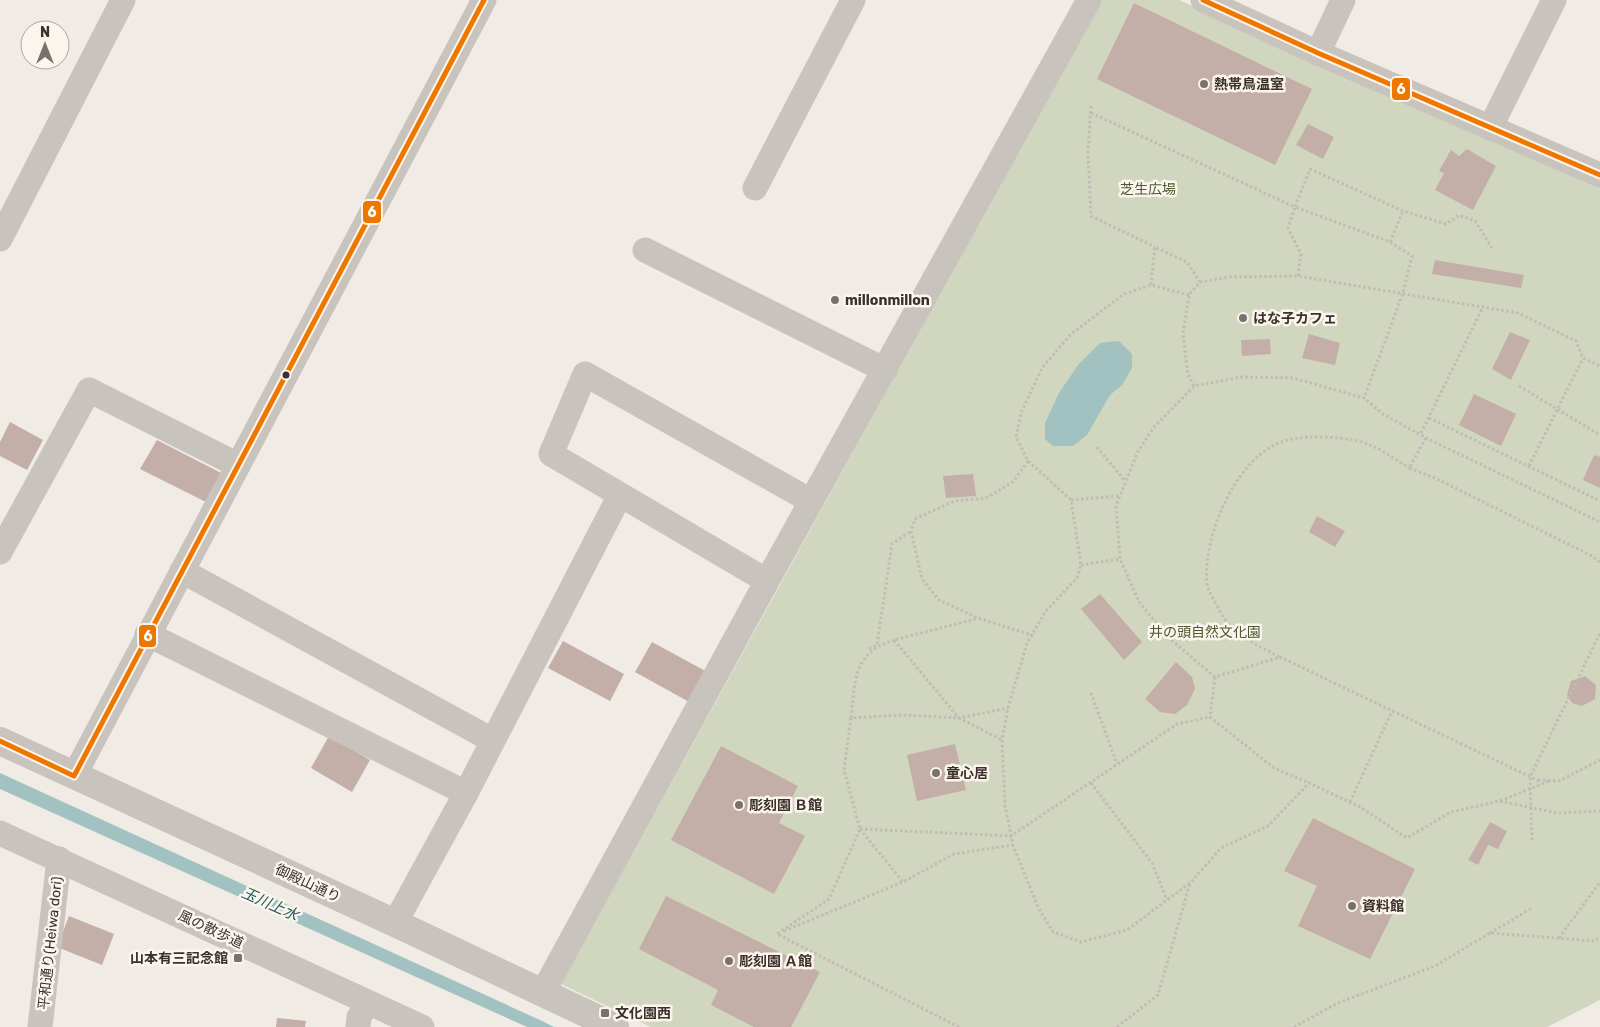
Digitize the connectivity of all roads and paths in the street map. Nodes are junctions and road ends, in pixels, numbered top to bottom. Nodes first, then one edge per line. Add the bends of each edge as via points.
1 (123, 0) edge
2 (484, 0) edge
3 (853, 0) edge
4 (1089, 0) edge
5 (1203, 0) edge
6 (1343, 0) edge
7 (1554, 0) edge
8 (1318, 53) junction
9 (1091, 106) dead end
10 (1091, 113) junction
11 (1490, 128) junction
12 (1600, 175) edge
13 (755, 188) dead end
14 (1295, 207) junction
15 (1403, 211) junction
16 (0, 239) edge
17 (1390, 242) junction
18 (1155, 247) junction
19 (1492, 248) dead end
20 (645, 250) dead end
21 (1298, 276) junction
22 (1200, 282) junction
23 (1151, 285) junction
24 (1403, 294) junction
25 (1189, 295) junction
26 (1482, 308) junction
27 (1583, 358) junction
28 (1600, 366) edge
29 (885, 370) junction
30 (1194, 386) junction
31 (1519, 386) dead end
32 (1364, 398) junction
33 (1556, 408) junction
34 (1430, 418) junction
35 (1421, 433) junction
36 (1600, 435) edge
37 (1426, 438) junction
38 (1097, 447) dead end
39 (1028, 461) junction
40 (238, 465) junction
41 (1529, 466) junction
42 (1410, 468) junction
43 (1125, 480) junction
44 (620, 495) junction
45 (1119, 496) junction
46 (811, 500) junction
47 (1071, 500) junction
48 (1600, 500) edge
49 (1600, 522) edge
50 (911, 531) junction
51 (0, 552) edge
52 (1120, 559) junction
53 (1600, 563) edge
54 (1082, 565) junction
55 (182, 571) junction
56 (767, 581) junction
57 (978, 618) junction
58 (1600, 633) edge
59 (147, 634) junction
60 (1032, 635) junction
61 (894, 640) junction
62 (877, 645) junction
63 (869, 649) dead end
64 (1280, 657) junction
65 (1215, 677) junction
66 (1091, 693) dead end
67 (1008, 708) junction
68 (1392, 712) junction
69 (1210, 717) junction
70 (851, 718) junction
71 (958, 718) junction
72 (492, 740) junction
73 (1002, 740) junction
74 (0, 741) edge
75 (1600, 760) edge
76 (1117, 764) junction
77 (74, 776) junction
78 (1530, 777) junction
79 (1549, 781) junction
80 (1091, 782) junction
81 (1309, 783) junction
82 (1530, 788) junction
83 (466, 793) junction
84 (1500, 801) junction
85 (1350, 802) junction
86 (1531, 807) junction
87 (1600, 811) edge
88 (860, 830) junction
89 (0, 833) edge
90 (1011, 836) junction
91 (1532, 840) dead end
92 (1013, 844) junction
93 (58, 859) junction
94 (903, 882) junction
95 (1191, 882) junction
96 (1600, 882) edge
97 (1167, 900) junction
98 (1532, 908) dead end
99 (395, 923) junction
100 (1490, 933) junction
101 (777, 934) junction
102 (1600, 936) edge
103 (1559, 938) junction
104 (543, 992) junction
105 (368, 1002) junction
106 (40, 1027) edge
107 (358, 1027) edge
108 (422, 1027) edge
109 (615, 1027) edge
110 (959, 1027) edge
111 (1117, 1027) edge
112 (1294, 1027) edge

1 - 16 street
2 - 40 street
3 - 13 street
4 - 29 street
5 - 8 street
6 - 8 street
7 - 11 street
8 - 11 street
9 - 10 path
10 - 14 path
10 - 18 path via 1088,151 1091,216
11 - 12 street
14 - 15 path via 1310,169
14 - 17 path
14 - 21 path via 1288,228 1301,254
15 - 17 path
15 - 19 path via 1446,224 1459,215 1475,221
17 - 24 path via 1412,256
18 - 22 path via 1187,262
18 - 23 path
20 - 29 street
21 - 22 path via 1229,277
21 - 24 path
22 - 25 path
23 - 25 path
23 - 39 path via 1124,294 1071,334 1042,368 1021,413 1016,437
24 - 26 path
24 - 32 path
25 - 30 path via 1183,334 1188,375
26 - 27 path via 1518,313 1576,341
26 - 34 path
27 - 28 path
27 - 33 path
29 - 46 street
30 - 32 path via 1242,377 1293,378
30 - 43 path via 1154,426
31 - 33 path
32 - 35 path via 1383,414
33 - 36 path
33 - 41 path
34 - 35 path
34 - 41 path
35 - 37 path
37 - 42 path
37 - 49 path
38 - 43 path
39 - 47 path
39 - 50 path via 1013,482 986,498 954,500 915,519
40 - 51 street via 89,390
40 - 55 street
41 - 48 path
42 - 53 path via 1481,500
42 - 64 path via 1369,444 1327,437 1286,440 1257,457 1230,491 1214,525 1206,556 1207,586 1231,628
43 - 45 path
44 - 46 street via 550,454 585,374
44 - 56 street
44 - 72 street
45 - 47 path
45 - 52 path via 1116,506
46 - 56 street
47 - 54 path
50 - 57 path via 922,579 939,600
50 - 62 path via 892,544
52 - 54 path
52 - 65 path via 1139,602 1168,636
54 - 60 path via 1076,578 1046,611
55 - 59 street
55 - 72 street
56 - 104 street
57 - 60 path
57 - 61 path
58 - 78 path
59 - 77 street
59 - 83 street
60 - 67 path
61 - 62 path
61 - 71 path
62 - 63 path
62 - 70 path via 857,671
64 - 65 path
64 - 68 path
65 - 69 path
66 - 76 path
67 - 71 path
67 - 73 path
68 - 78 path
68 - 85 path
69 - 76 path via 1177,724
69 - 81 path via 1274,768
70 - 71 path via 904,715
70 - 88 path via 844,770
71 - 73 path
72 - 83 street
73 - 90 path via 1004,806
74 - 77 street, 御殿山通り
75 - 79 path via 1559,781
76 - 80 path
77 - 99 street, 御殿山通り
78 - 79 path
78 - 82 path
79 - 82 path
80 - 90 path
80 - 97 path via 1152,863
81 - 85 path
81 - 95 path via 1268,826 1221,848
82 - 84 path
82 - 86 path
83 - 99 street
84 - 85 path via 1451,812 1407,838
84 - 86 path
86 - 87 path via 1557,813
86 - 91 path
88 - 90 path
88 - 94 path
88 - 101 path via 829,899
89 - 93 street, 風の散歩道
90 - 92 path
92 - 94 path via 954,854
92 - 97 path via 1038,907 1053,932 1081,942 1127,930
93 - 105 street, 風の散歩道
93 - 106 street, 平和通り(Heiwa dori)
94 - 101 path
95 - 97 path
95 - 111 path via 1158,995
96 - 103 path
98 - 100 path
99 - 104 street, 御殿山通り
100 - 103 path
100 - 112 path via 1435,966 1338,1003
101 - 110 path
102 - 103 path via 1595,941
104 - 109 street, 御殿山通り
105 - 107 street via 359,1017
105 - 108 street, 風の散歩道

